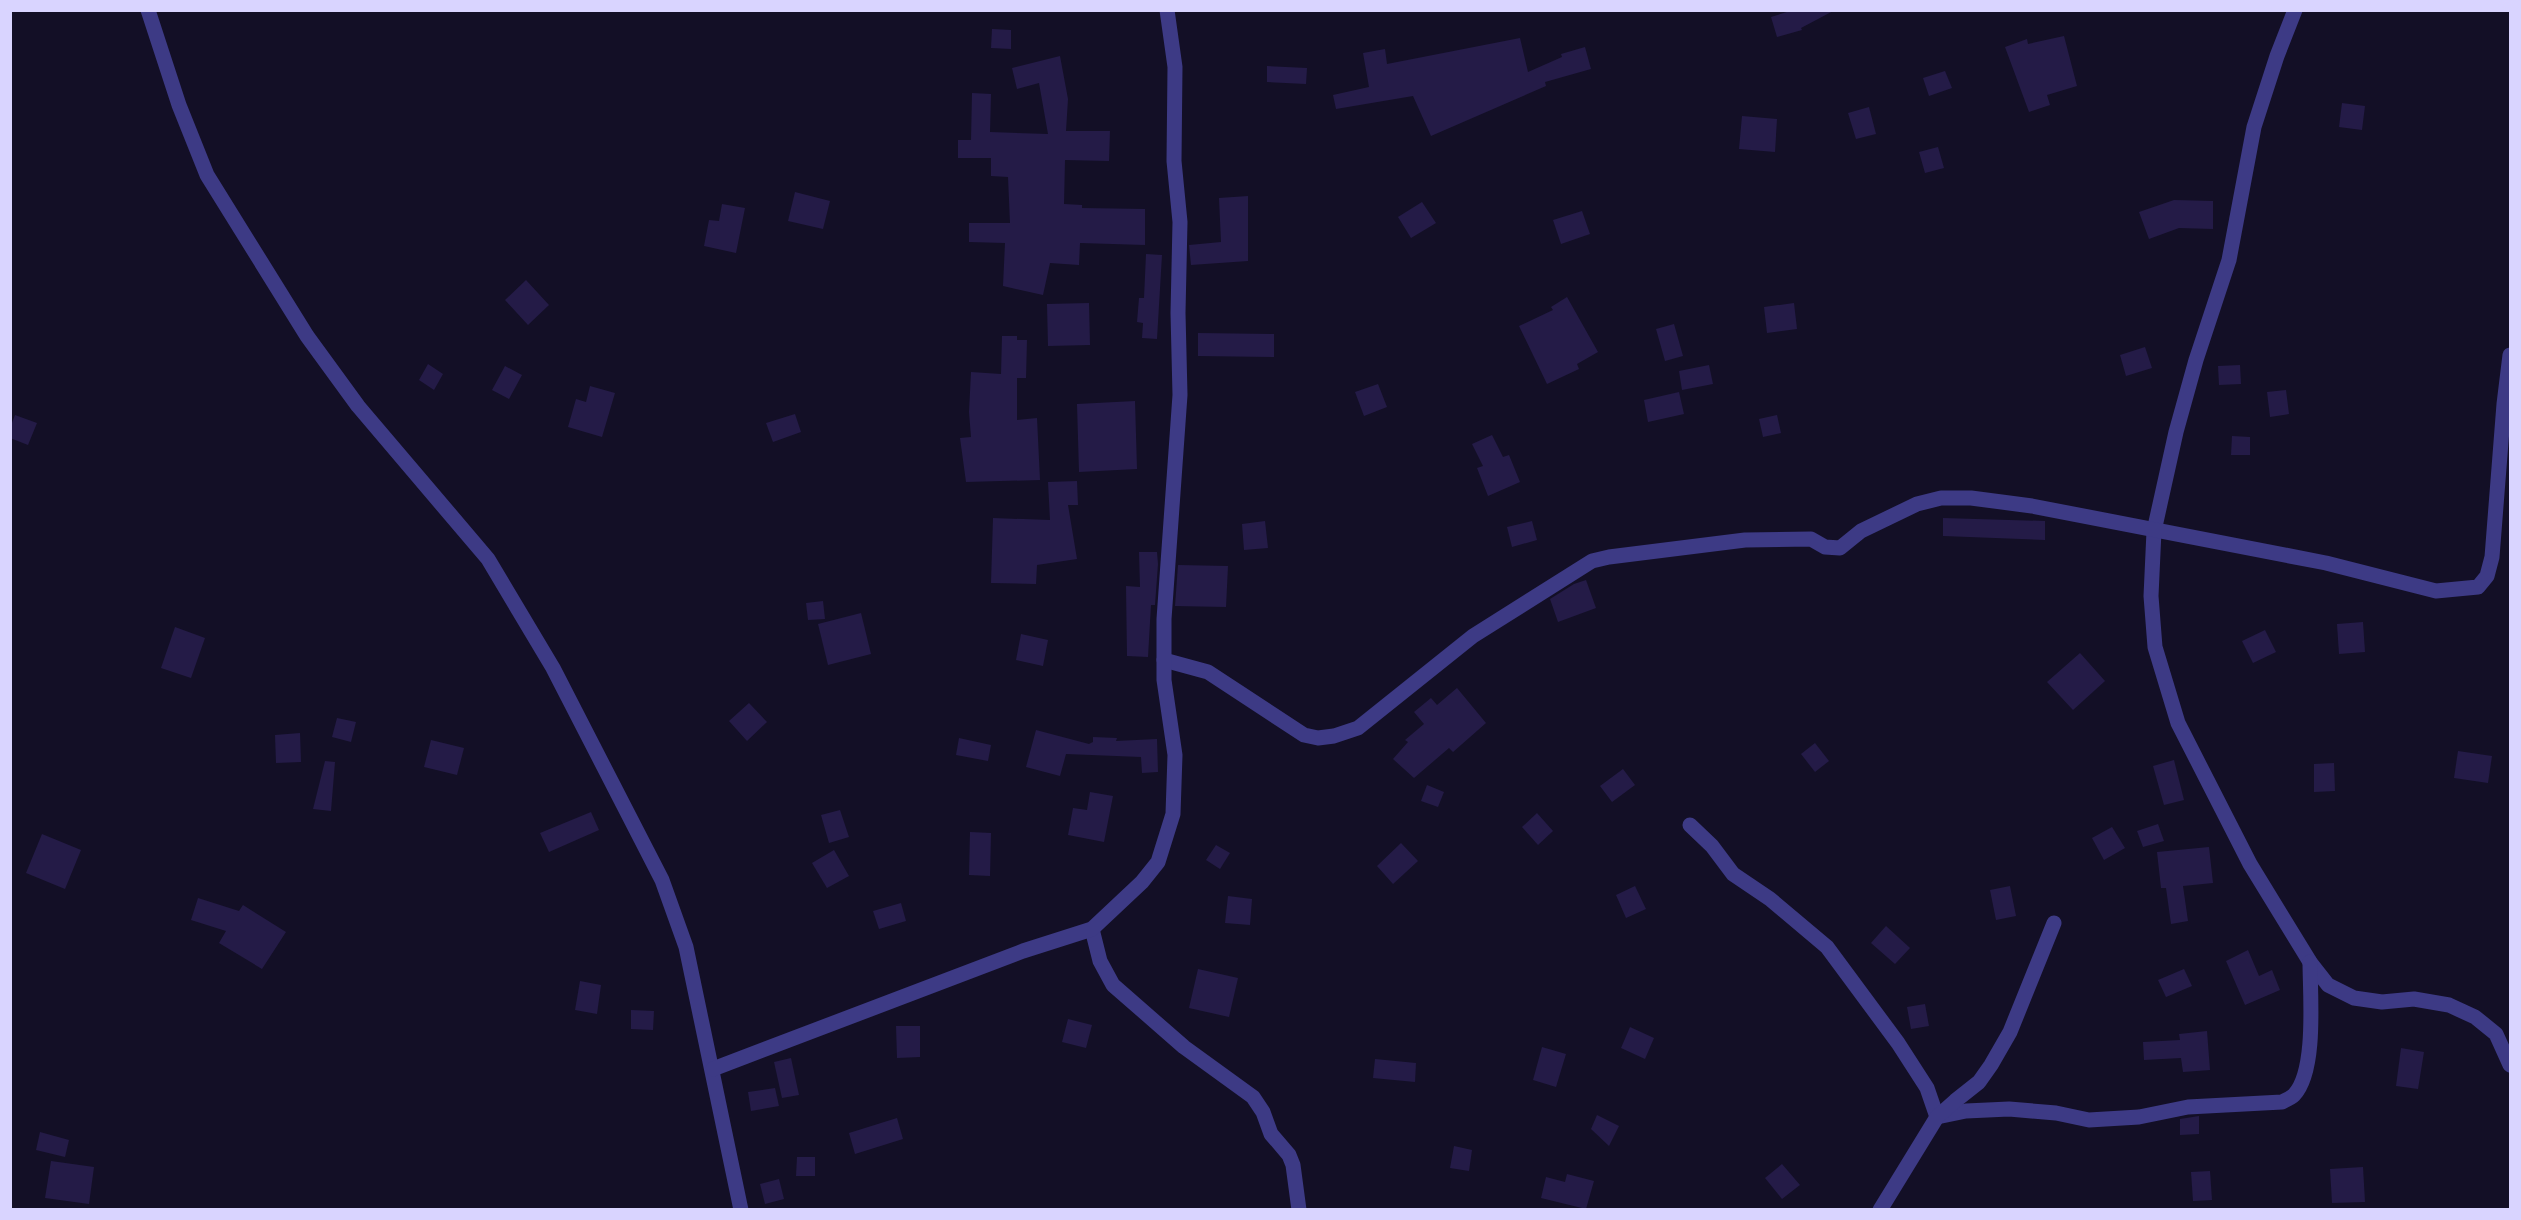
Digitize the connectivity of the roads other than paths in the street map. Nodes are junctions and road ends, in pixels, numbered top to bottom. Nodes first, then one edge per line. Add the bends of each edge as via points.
1 (148, 10) edge
2 (1167, 10) edge
3 (2295, 10) edge
4 (2511, 355) edge
5 (2507, 403) edge
6 (2154, 531) junction
7 (1164, 660) junction
8 (1690, 825) dead end
9 (2054, 923) dead end
10 (1092, 929) junction
11 (2310, 962) junction
12 (2511, 1065) edge
13 (713, 1069) junction
14 (1937, 1117) junction
15 (741, 1209) edge
16 (1299, 1209) edge
17 (1880, 1209) edge

1 - 13 street via 207,175 307,336 358,406 488,559 553,668 662,880 686,947
2 - 7 street via 1175,67 1180,395
3 - 6 street via 2254,127 2229,260 2176,432
4 - 5 street
5 - 6 street via 2492,557 2487,576 2478,587 2436,591 2326,563
6 - 7 street via 2032,506 1941,498 1883,519 1840,548 1825,547 1810,539 1745,540 1609,556 1592,561 1473,636 1358,728 1334,736 1304,735 1208,672
6 - 11 street via 2151,596 2155,647 2178,723 2250,864
7 - 10 street via 1175,755 1173,814 1158,862 1143,882
8 - 14 street via 1733,874 1827,947 1927,1088
9 - 14 street via 2010,1032 1991,1065 1979,1082
10 - 13 street via 1023,951
10 - 16 street via 1100,961 1113,984 1184,1047 1253,1097 1271,1134 1289,1155
11 - 12 street via 2328,984 2354,998 2382,1002 2414,999 2449,1005 2475,1017 2496,1034
11 - 14 street via 2309,1056 2299,1087 2293,1097 2282,1102 2188,1107 2139,1117 2089,1120 2009,1109
13 - 15 street
14 - 17 street

